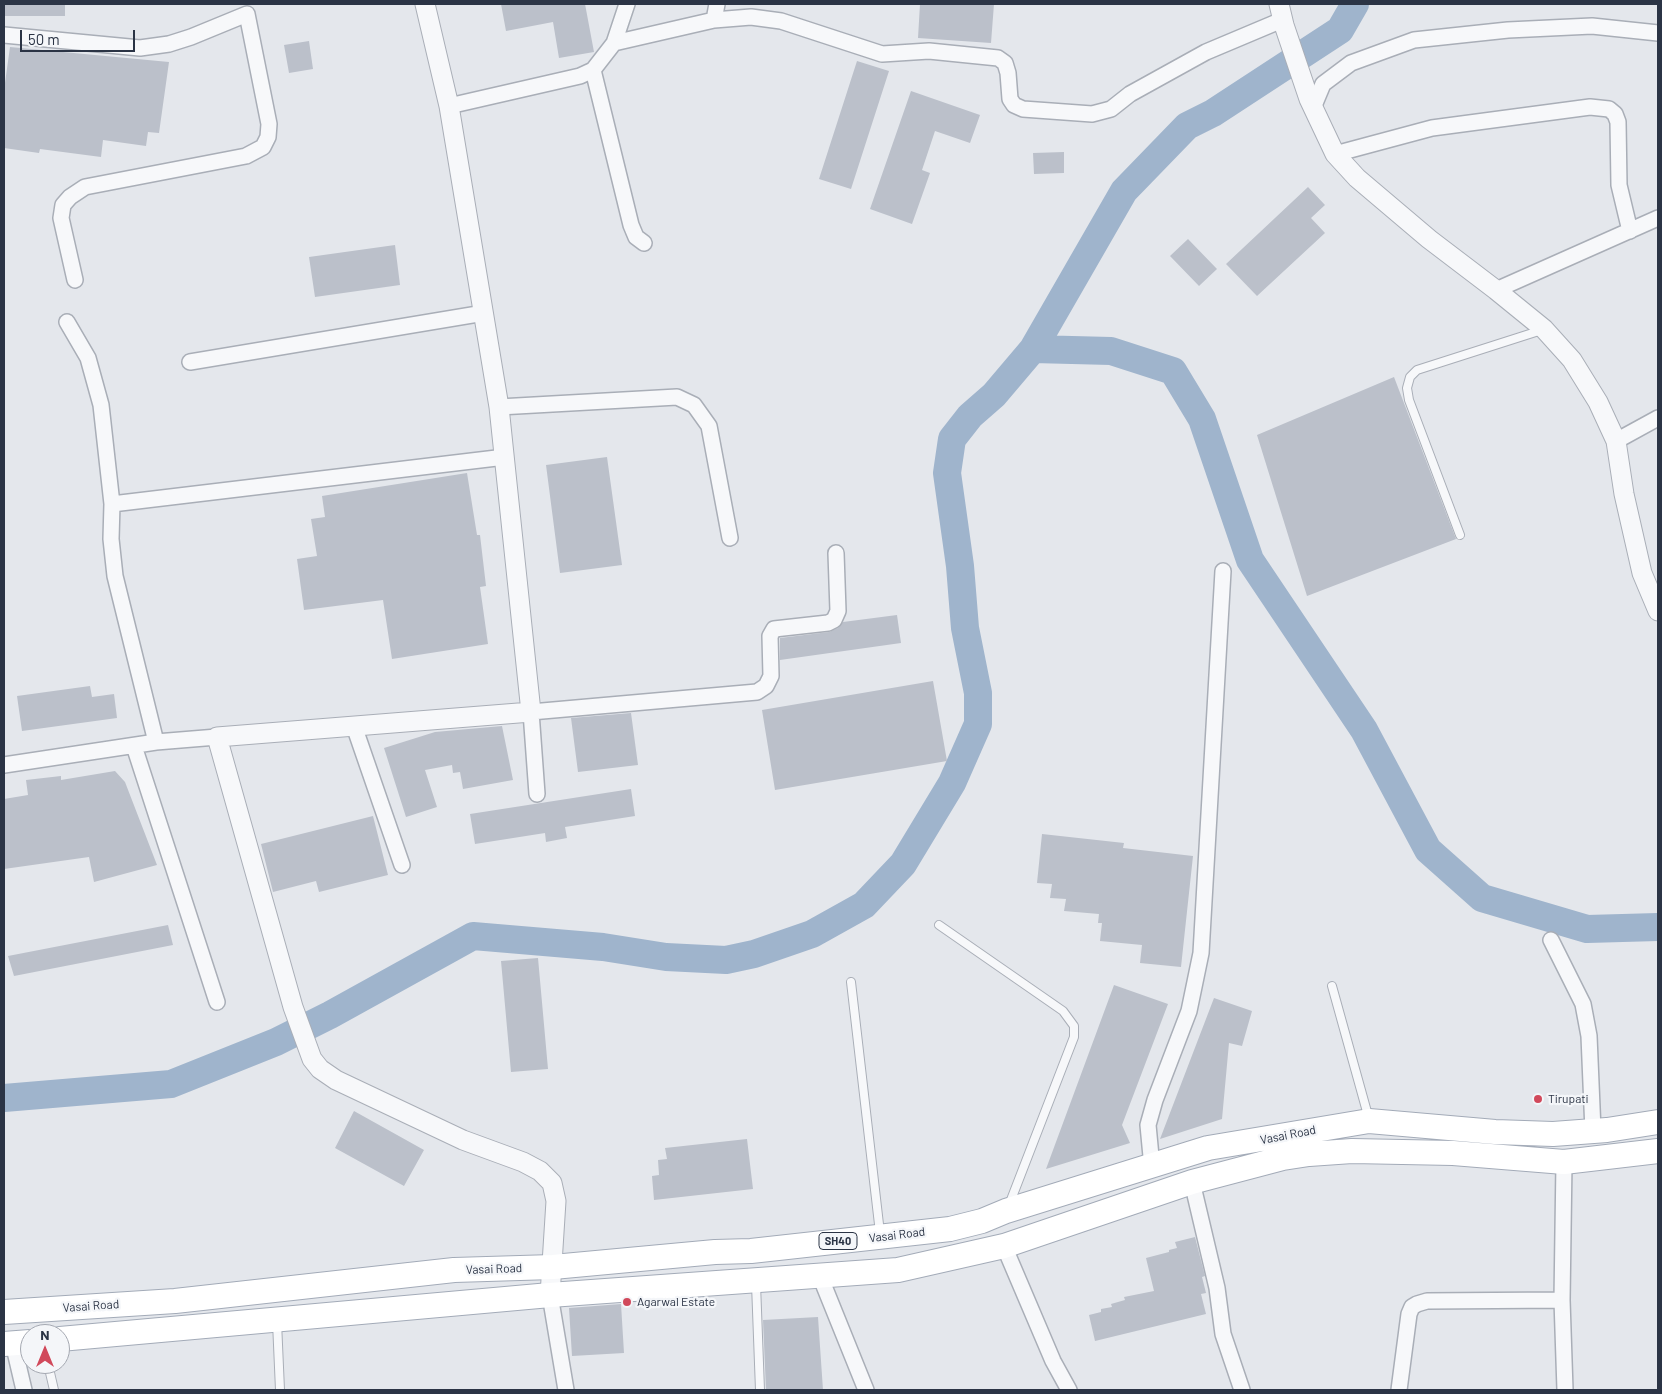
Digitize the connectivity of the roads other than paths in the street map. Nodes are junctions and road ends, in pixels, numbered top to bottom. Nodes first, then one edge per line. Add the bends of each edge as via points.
1 (425, 4) edge
2 (626, 4) edge
3 (717, 4) edge
4 (246, 9) edge
5 (1282, 16) edge
6 (714, 20) junction
7 (1658, 32) edge
8 (4, 35) edge
9 (614, 42) junction
10 (593, 70) junction
11 (1311, 104) junction
12 (449, 106) junction
13 (1336, 154) junction
14 (1658, 218) edge
15 (1630, 231) junction
16 (644, 243) dead end
17 (75, 280) dead end
18 (1496, 290) junction
19 (484, 314) junction
20 (67, 322) dead end
21 (1544, 329) junction
22 (190, 362) dead end
23 (499, 407) junction
24 (1658, 418) edge
25 (1616, 441) junction
26 (504, 457) junction
27 (112, 504) junction
28 (1460, 535) dead end
29 (730, 538) dead end
30 (836, 553) dead end
31 (1223, 571) dead end
32 (1658, 611) edge
33 (531, 712) junction
34 (354, 726) junction
35 (217, 737) junction
36 (156, 742) junction
37 (134, 746) junction
38 (4, 765) edge
39 (536, 794) dead end
40 (402, 864) dead end
41 (939, 925) dead end
42 (1551, 940) dead end
43 (851, 982) dead end
44 (1332, 986) dead end
45 (217, 1002) dead end
46 (1369, 1121) junction
47 (1658, 1122) edge
48 (1593, 1131) junction
49 (1658, 1152) edge
50 (1564, 1162) junction
51 (1152, 1167) junction
52 (1192, 1182) junction
53 (1006, 1212) junction
54 (880, 1238) junction
55 (1004, 1246) junction
56 (553, 1267) junction
57 (820, 1276) junction
58 (756, 1282) junction
59 (550, 1295) junction
60 (1562, 1300) junction
61 (4, 1312) edge
62 (277, 1318) junction
63 (70, 1338) edge
64 (15, 1343) edge
65 (50, 1374) edge
66 (24, 1390) edge
67 (54, 1390) edge
68 (280, 1390) edge
69 (566, 1390) edge
70 (760, 1390) edge
71 (866, 1390) edge
72 (1069, 1390) edge
73 (1242, 1390) edge
74 (1399, 1390) edge
75 (1565, 1390) edge

1 - 12 street
2 - 9 street
3 - 6 street
4 - 8 street via 191,37 140,48
4 - 17 street via 269,124 263,147 246,156 85,187 70,197 63,205 61,218
5 - 6 street via 1152,81 1111,109 1092,114 1023,109 1014,105 1010,99 1005,63 998,58 929,52 882,54 782,20 751,17
5 - 11 street
6 - 9 street
7 - 11 street via 1592,26 1508,30 1414,40 1351,63 1323,84
9 - 10 street
10 - 12 street via 580,76
10 - 16 street via 631,225 636,237
11 - 13 street
12 - 19 street
13 - 15 street via 1432,128 1590,107 1608,109 1618,122 1618,184
13 - 18 street via 1357,178
14 - 15 street
15 - 18 street
18 - 21 street
19 - 22 street
19 - 23 street
20 - 27 street via 88,358 101,405
21 - 25 street via 1572,360 1598,402
21 - 28 lane via 1416,370 1410,377 1407,388 1409,400
23 - 26 street
23 - 29 street via 677,397 694,405 709,426
24 - 25 street
25 - 32 street via 1642,573
26 - 27 street
26 - 33 street
27 - 36 street via 115,576
30 - 33 street via 838,611 834,620 774,629 770,636 770,676 766,686 757,692
31 - 51 street via 1201,953 1189,1011 1148,1125
33 - 34 street
33 - 39 street
34 - 35 street
34 - 40 street
35 - 36 street
35 - 56 street via 293,1007 312,1059 336,1080 463,1140 540,1170 552,1183 556,1201
36 - 37 street
37 - 38 street
37 - 45 street
41 - 53 lane via 1063,1011 1074,1026 1074,1038
42 - 48 street via 1583,1004 1589,1036
43 - 54 lane
44 - 46 lane
46 - 48 main road, Vasai Road / SH40 via 1495,1132 1554,1134
46 - 51 main road, Vasai Road / SH40 via 1208,1148
47 - 48 main road, Vasai Road / SH40
49 - 50 main road, Vasai Road
50 - 52 main road, Vasai Road via 1453,1153 1352,1151 1282,1158
50 - 60 street
51 - 53 main road, Vasai Road / SH40
52 - 55 main road, Vasai Road
52 - 73 street via 1217,1288 1223,1334
53 - 54 main road, Vasai Road / SH40 via 982,1222 950,1229
54 - 56 main road, Vasai Road / SH40
55 - 57 main road, Vasai Road via 898,1270
55 - 72 street via 1053,1361
56 - 59 street
56 - 61 main road, Vasai Road / SH40 via 454,1270 175,1300
57 - 58 main road, Vasai Road
57 - 71 street
58 - 59 main road, Vasai Road
58 - 70 lane
59 - 62 main road, Vasai Road
59 - 69 street
60 - 74 street via 1427,1301 1417,1304 1409,1314
60 - 75 street
62 - 63 main road, Vasai Road
62 - 68 lane
64 - 66 street
65 - 67 lane

